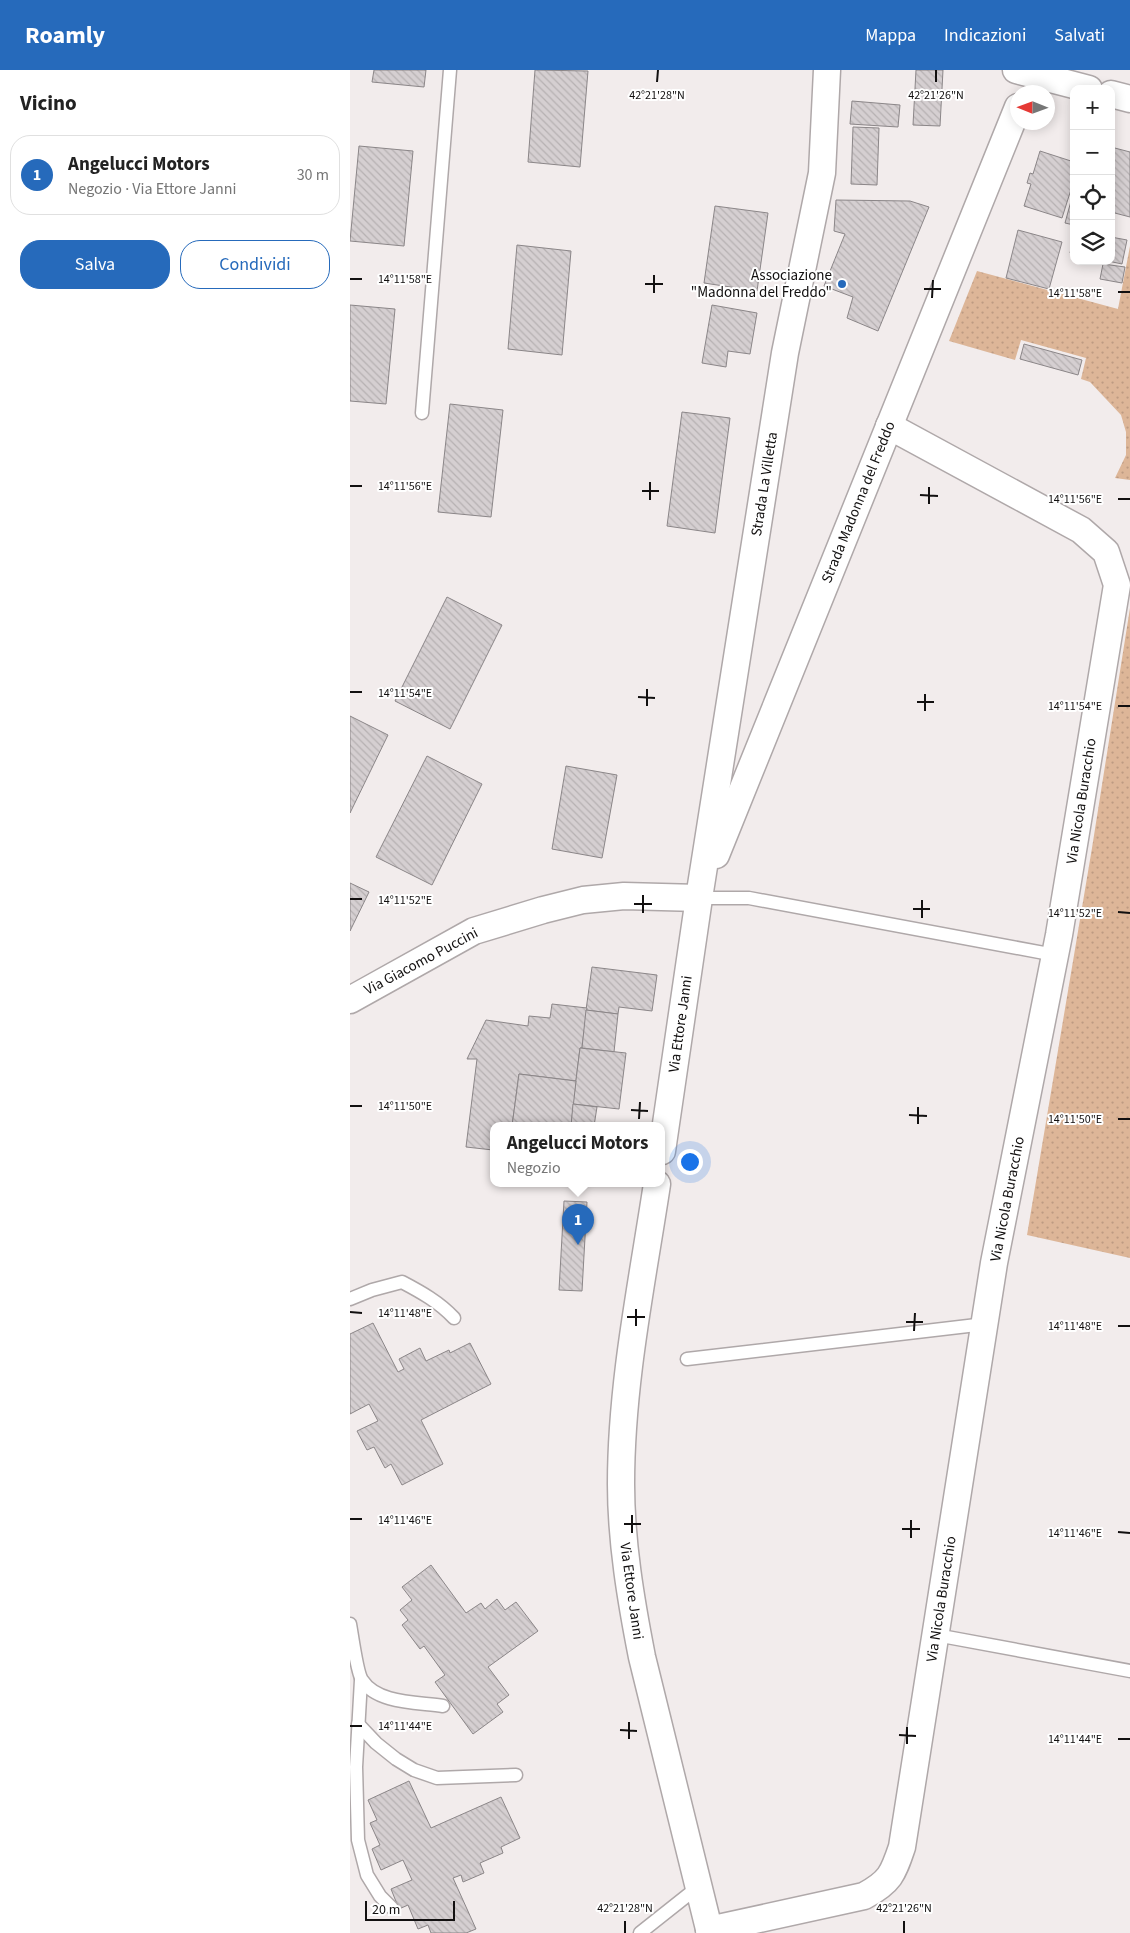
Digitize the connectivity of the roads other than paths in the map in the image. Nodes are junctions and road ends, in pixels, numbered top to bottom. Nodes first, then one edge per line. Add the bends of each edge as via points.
1 (450, 70) edge
2 (827, 70) edge
3 (1026, 77) edge
4 (1070, 85) edge
5 (1115, 95) edge
6 (1130, 99) edge
7 (1010, 127) edge
8 (422, 414) dead end
9 (889, 426) junction
10 (699, 898) junction
11 (1055, 955) junction
12 (350, 1000) edge
13 (665, 1130) edge
14 (657, 1187) edge
15 (350, 1299) edge
16 (454, 1318) dead end
17 (985, 1324) junction
18 (687, 1359) dead end
19 (350, 1624) edge
20 (936, 1635) junction
21 (1130, 1671) edge
22 (361, 1680) junction
23 (443, 1706) dead end
24 (358, 1724) junction
25 (516, 1775) dead end
26 (698, 1887) junction
27 (392, 1908) dead end
28 (710, 1932) edge
29 (640, 1933) edge

1 - 8 lane
2 - 10 street, Strada La Villetta via 822,173 784,353
3 - 4 street
5 - 6 street
7 - 9 street, Strada Madonna del Freddo
9 - 10 street, Strada Madonna del Freddo
9 - 11 street, Via Nicola Buracchio via 1081,530 1106,552 1114,577 1115,595
10 - 11 lane via 749,898
10 - 12 street, Via Giacomo Puccini via 624,896 583,900 543,910 474,931
10 - 13 street, Via Ettore Janni
11 - 17 street, Via Nicola Buracchio via 994,1263
14 - 26 street, Via Ettore Janni via 624,1416 623,1527 642,1657
15 - 16 lane via 402,1282 439,1304
17 - 18 lane
17 - 20 street, Via Nicola Buracchio
19 - 22 lane
20 - 21 lane
20 - 28 street, Via Nicola Buracchio via 902,1847 894,1872 881,1887 864,1896
22 - 23 lane via 374,1694
22 - 24 lane
24 - 25 lane via 396,1759 437,1778
24 - 27 lane via 358,1840 367,1875
26 - 28 street, Via Ettore Janni
26 - 29 lane

